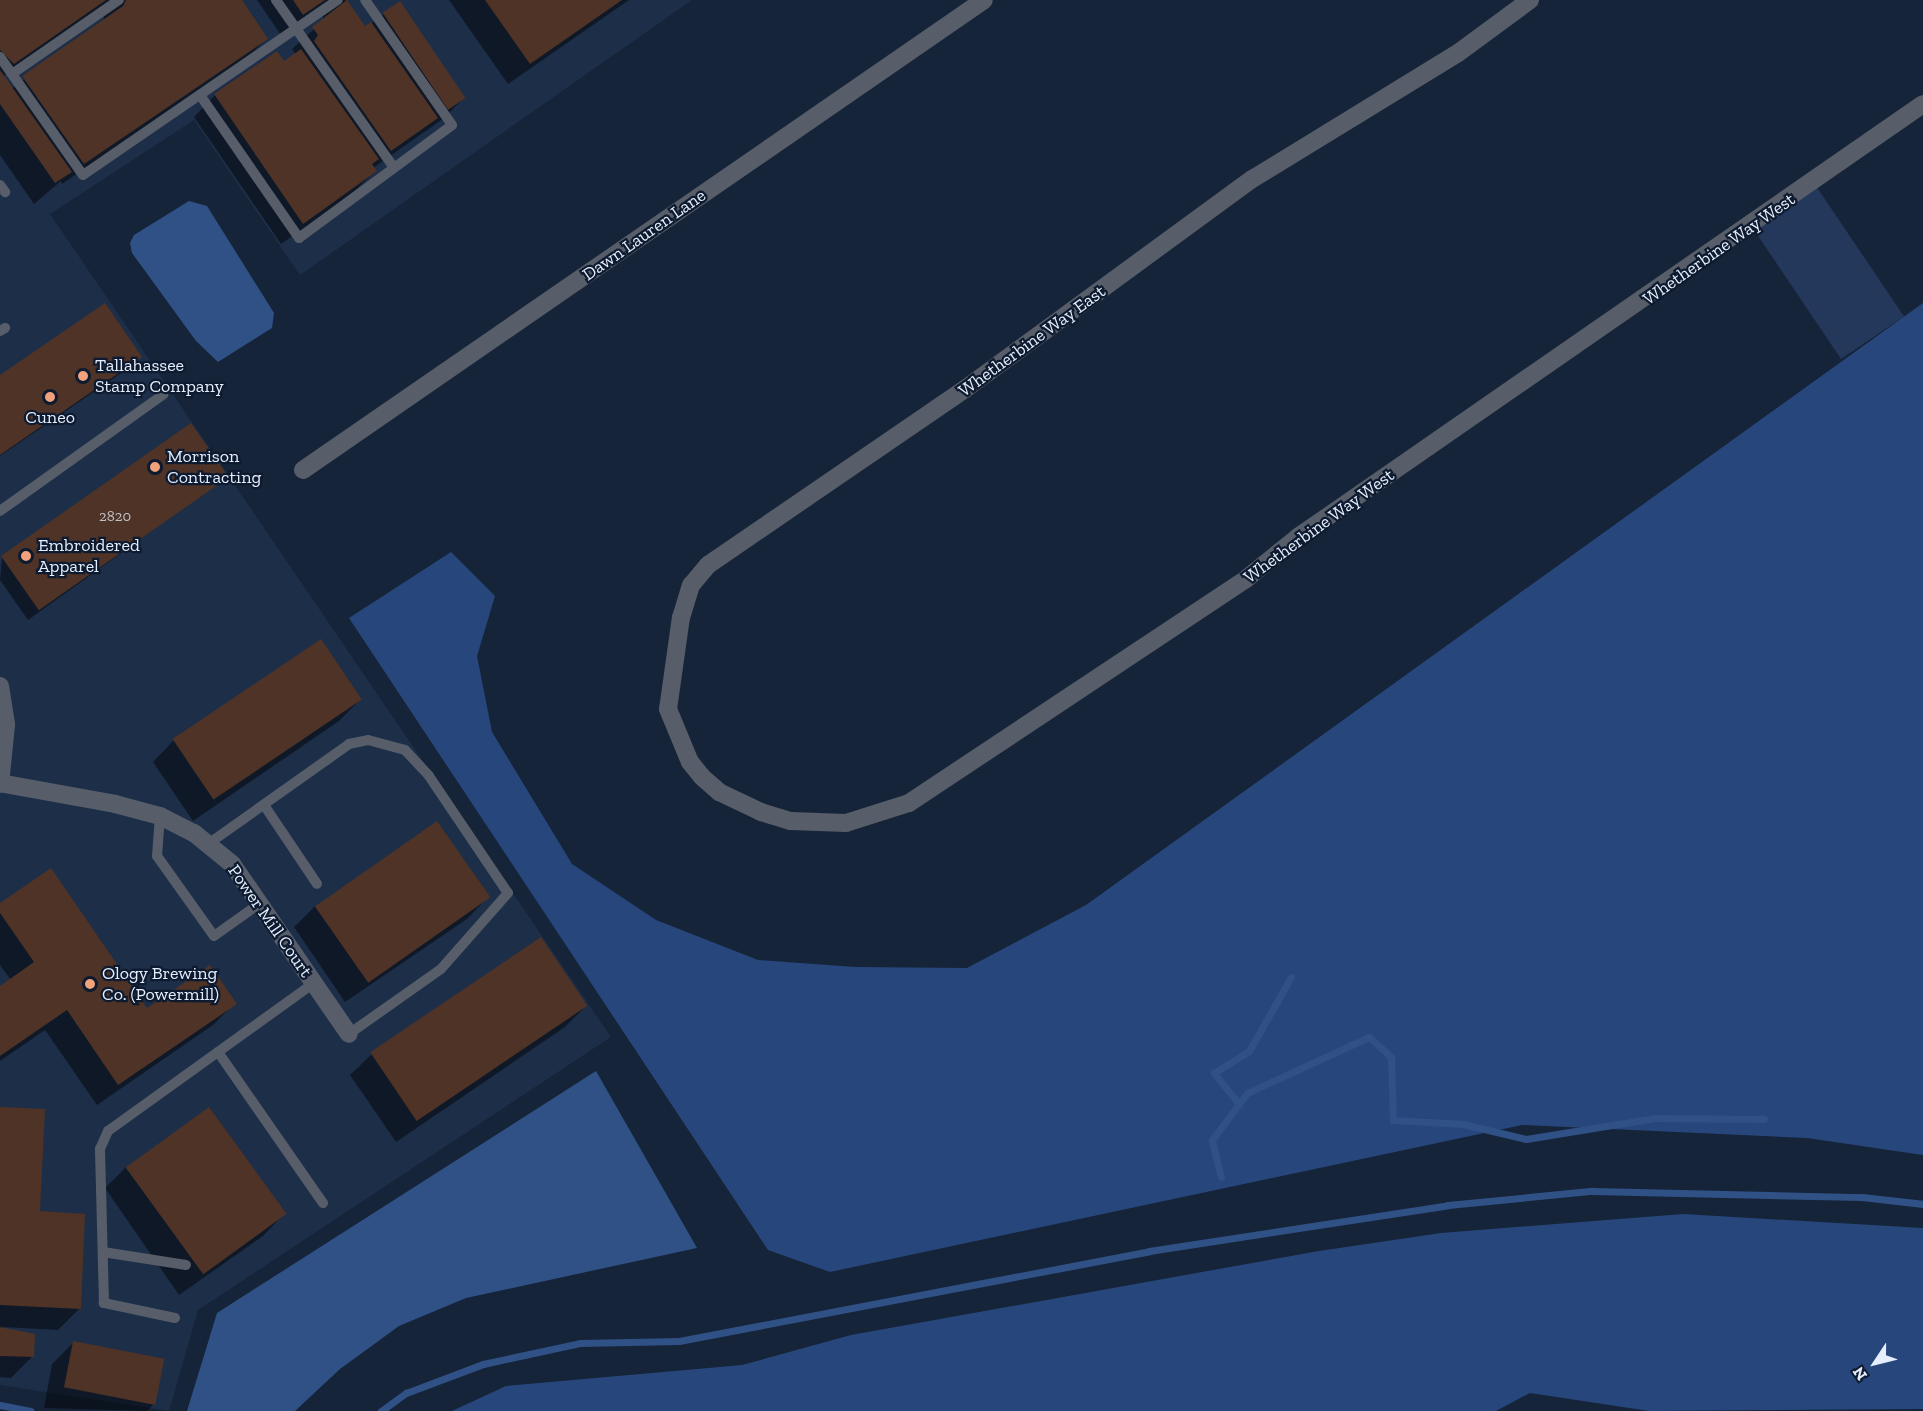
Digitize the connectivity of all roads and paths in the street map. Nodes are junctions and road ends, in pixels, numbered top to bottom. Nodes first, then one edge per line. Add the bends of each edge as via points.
1 (119, 0) edge
2 (276, 0) edge
3 (338, 0) edge
4 (365, 0) edge
5 (984, 0) edge
6 (1530, 0) edge
7 (296, 29) junction
8 (0, 57) edge
9 (12, 74) junction
10 (200, 95) junction
11 (1923, 104) edge
12 (394, 168) junction
13 (164, 394) dead end
14 (303, 470) dead end
15 (0, 512) edge
16 (0, 686) edge
17 (690, 762) joint
18 (1, 777) edge
19 (264, 805) junction
20 (160, 816) junction
21 (208, 844) junction
22 (317, 884) dead end
23 (259, 904) junction
24 (314, 983) junction
25 (349, 1034) joint
26 (218, 1052) junction
27 (323, 1203) dead end
28 (103, 1252) junction
29 (186, 1265) dead end
30 (175, 1318) dead end

1 - 9 lane
2 - 7 lane
3 - 7 lane
4 - 12 lane via 452,125
5 - 14 street, Dawn Lauren Lane
6 - 17 street, Whetherbine Way East via 1458,53 1252,179 965,389 708,565 691,585 670,680 668,710
7 - 10 lane
7 - 12 lane
8 - 9 lane
9 - 10 lane via 83,176
10 - 12 lane via 299,238
11 - 17 street, Whetherbine Way West via 1298,537 1246,579 909,803 846,823 791,821 760,812 719,792
13 - 15 lane
16 - 18 street via 6,725
18 - 20 street, Power Mill Court
19 - 21 lane
19 - 22 lane
19 - 25 lane via 349,744 368,740 405,750 429,776 508,893 441,969
20 - 21 street, Power Mill Court
20 - 23 lane via 157,856 214,936
21 - 23 street, Power Mill Court via 232,864
23 - 24 street, Power Mill Court
24 - 25 street, Power Mill Court
24 - 26 lane
26 - 27 lane
26 - 28 lane via 108,1131 100,1149
28 - 29 lane
28 - 30 lane via 105,1303

